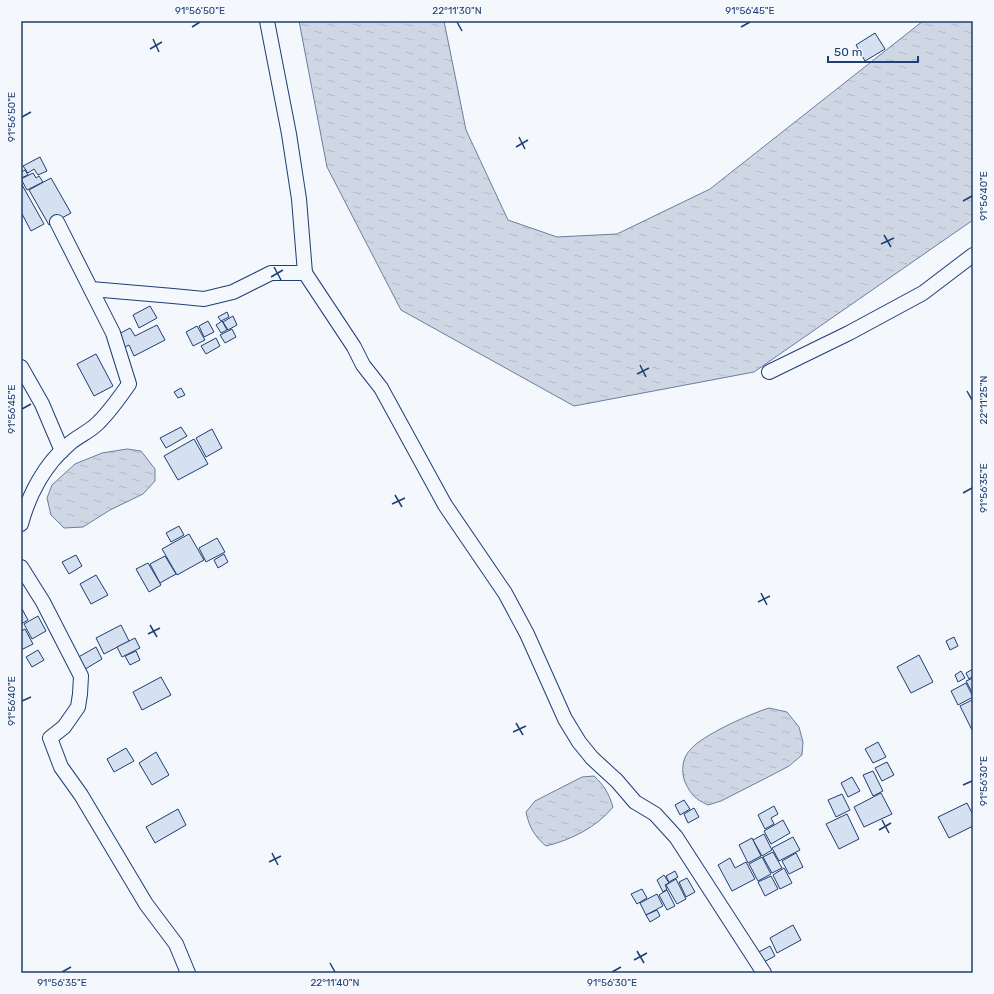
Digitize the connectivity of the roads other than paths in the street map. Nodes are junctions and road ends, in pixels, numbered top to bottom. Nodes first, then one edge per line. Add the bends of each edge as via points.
1 (267, 21) edge
2 (58, 222) dead end
3 (973, 256) edge
4 (305, 273) junction
5 (91, 289) junction
6 (21, 368) edge
7 (769, 372) dead end
8 (62, 451) junction
9 (21, 524) edge
10 (21, 567) edge
11 (188, 973) edge
12 (764, 973) edge

1 - 4 street via 299,199
2 - 5 street
3 - 7 street via 923,293
4 - 5 street via 271,273 233,292 204,299
4 - 12 street via 363,365 381,388 445,505 505,593 527,634 565,719 579,742 635,802 655,814 676,837
5 - 8 street via 113,332 129,384 98,424
6 - 8 street via 42,404
8 - 9 street via 48,467 32,493
10 - 11 street via 44,602 81,676 78,707 64,727 50,738 61,767 146,904 176,944

